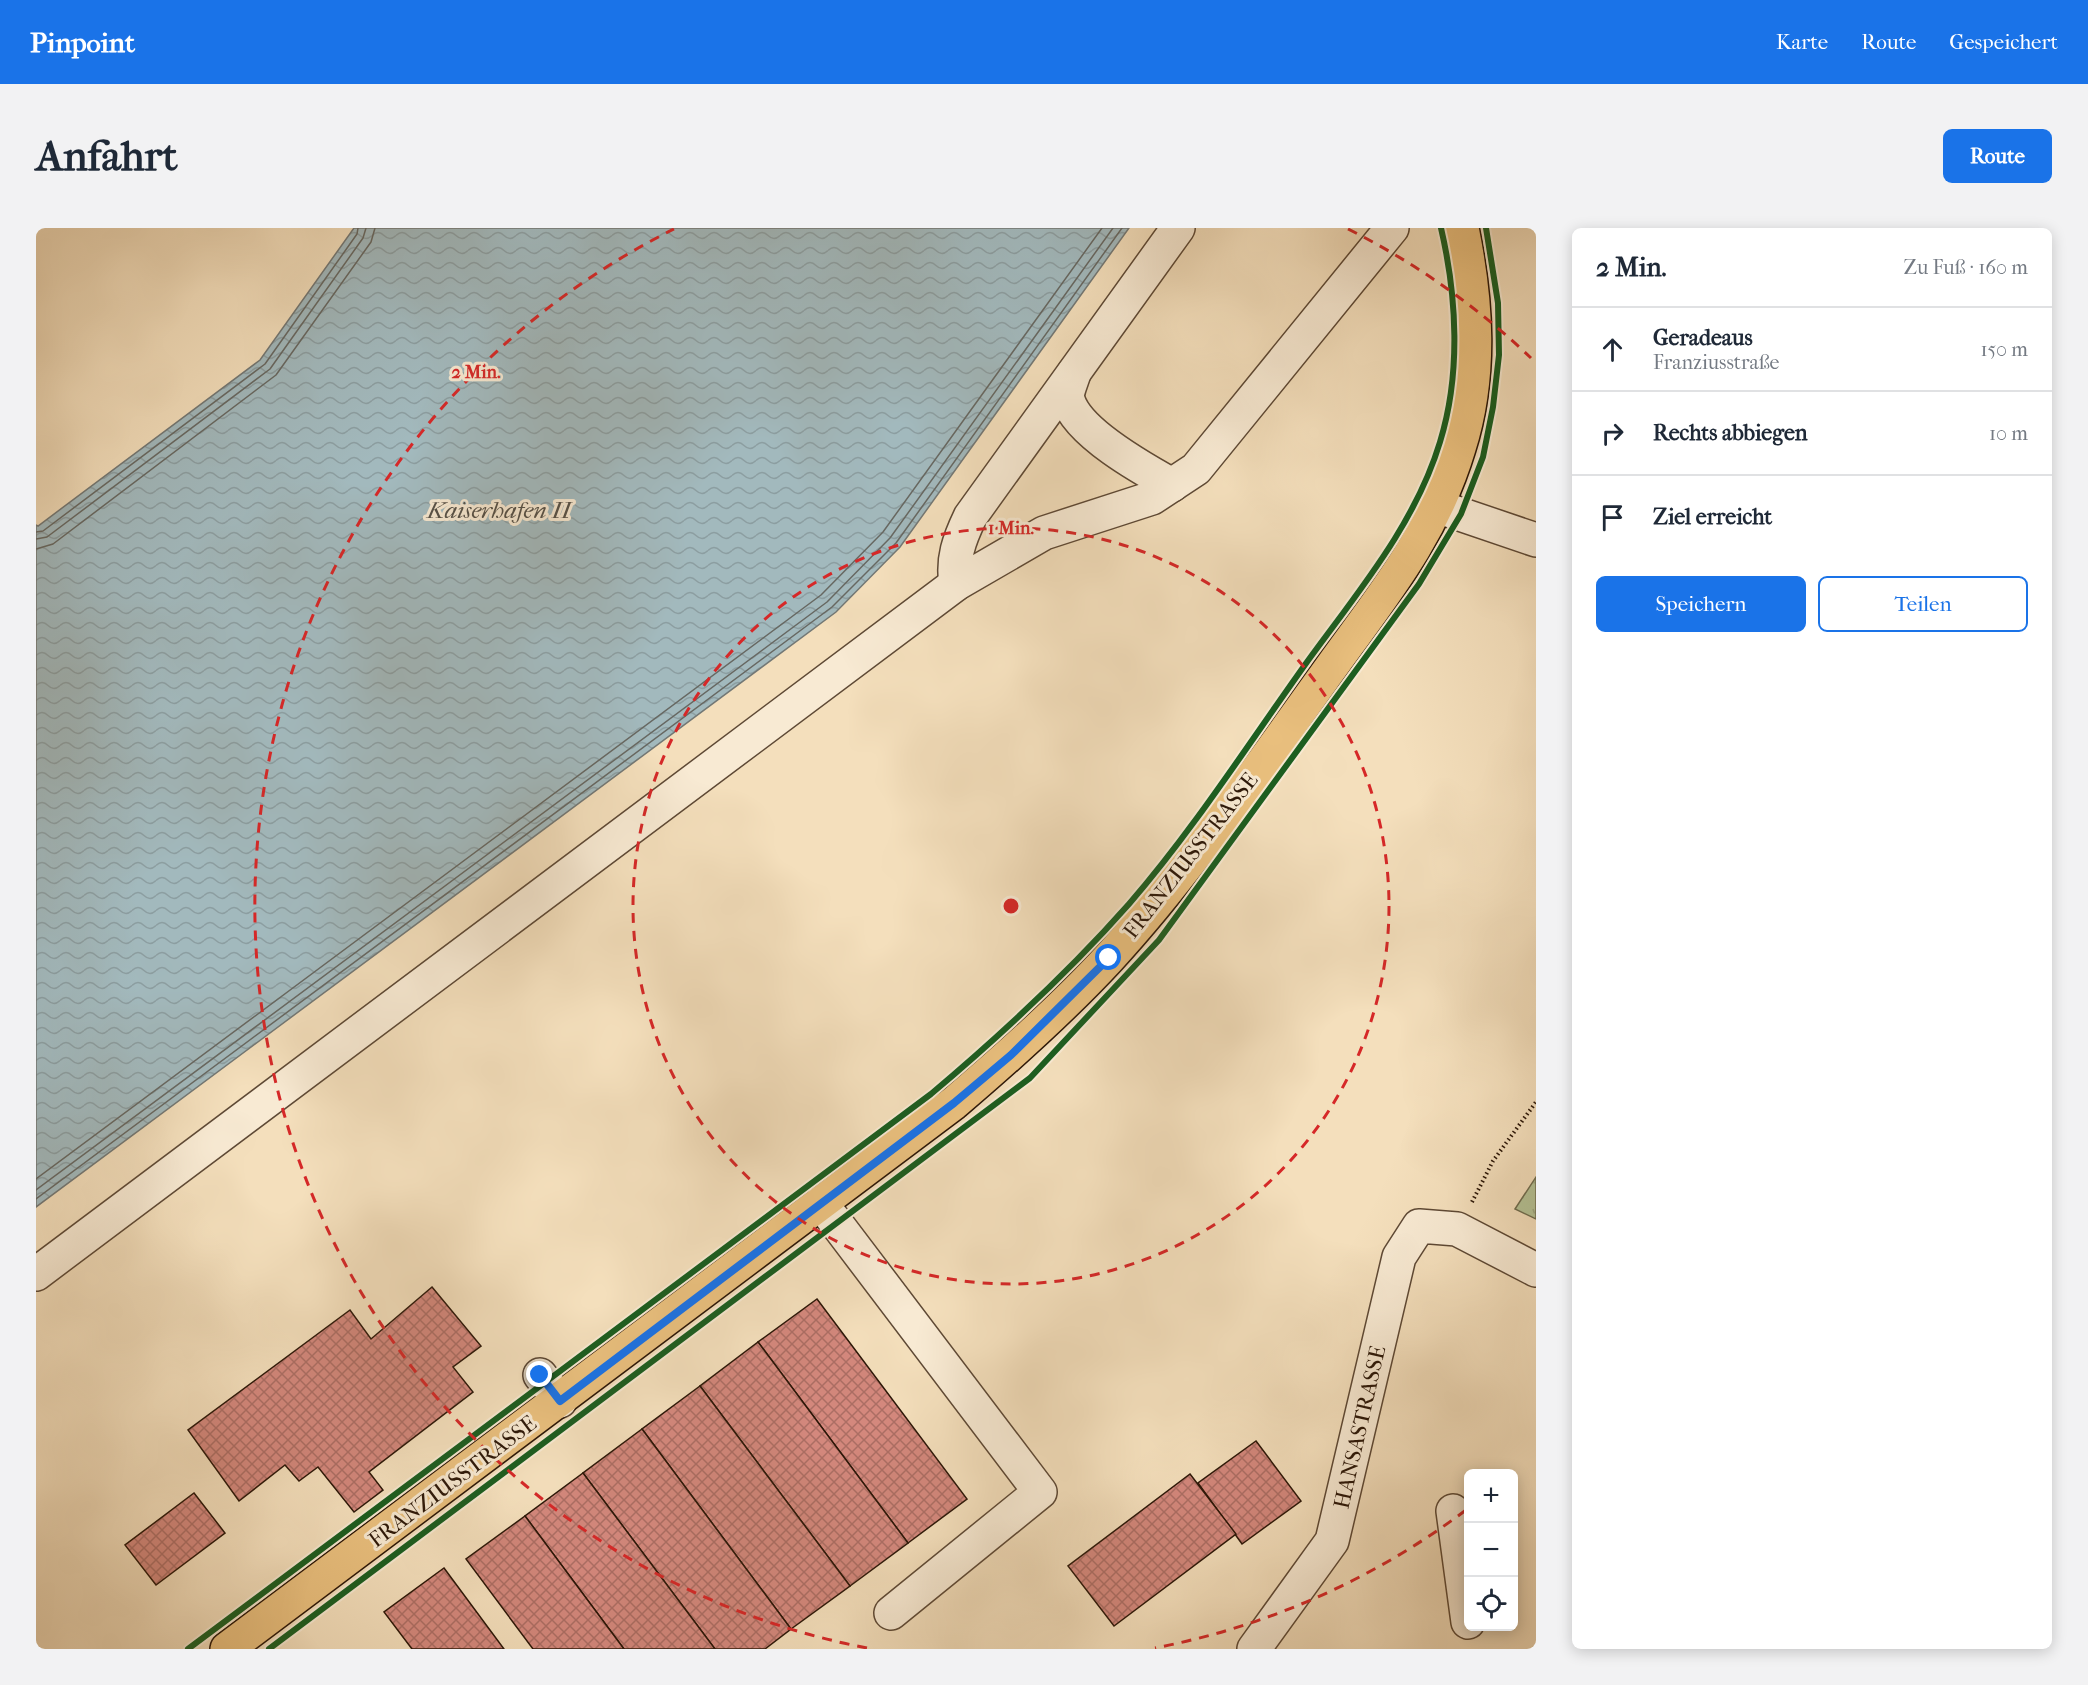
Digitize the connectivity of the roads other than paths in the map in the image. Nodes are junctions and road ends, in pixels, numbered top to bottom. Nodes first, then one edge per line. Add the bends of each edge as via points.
1 (1178, 228) edge
2 (1462, 228) edge
3 (1391, 229) edge
4 (1074, 373) junction
5 (1172, 485) junction
6 (1439, 507) junction
7 (1536, 540) edge
8 (956, 584) junction
9 (821, 1203) junction
10 (1536, 1270) edge
11 (36, 1274) edge
12 (540, 1375) dead end
13 (560, 1401) junction
14 (1453, 1511) dead end
15 (1464, 1592) edge
16 (891, 1613) dead end
17 (1470, 1631) edge
18 (227, 1649) edge
19 (1254, 1649) edge
20 (1472, 1649) edge

1 - 4 street
2 - 6 main road, FRANZIUSSTRASSE via 1475,308 1475,354 1471,400 1460,447
3 - 5 street via 1196,469
4 - 5 street via 1067,397 1073,412 1123,457
4 - 8 street via 970,517 957,544
5 - 8 street via 1152,498 1044,533
6 - 7 street
6 - 9 main road, FRANZIUSSTRASSE via 1403,569 1287,728 1192,857 1109,958 1011,1055
8 - 11 street
9 - 13 main road, FRANZIUSSTRASSE
9 - 16 street via 1040,1492
10 - 19 street, HANSASTRASSE via 1457,1229 1419,1226 1399,1257 1332,1541
12 - 13 street
13 - 18 main road, FRANZIUSSTRASSE
14 - 15 street
17 - 20 street

